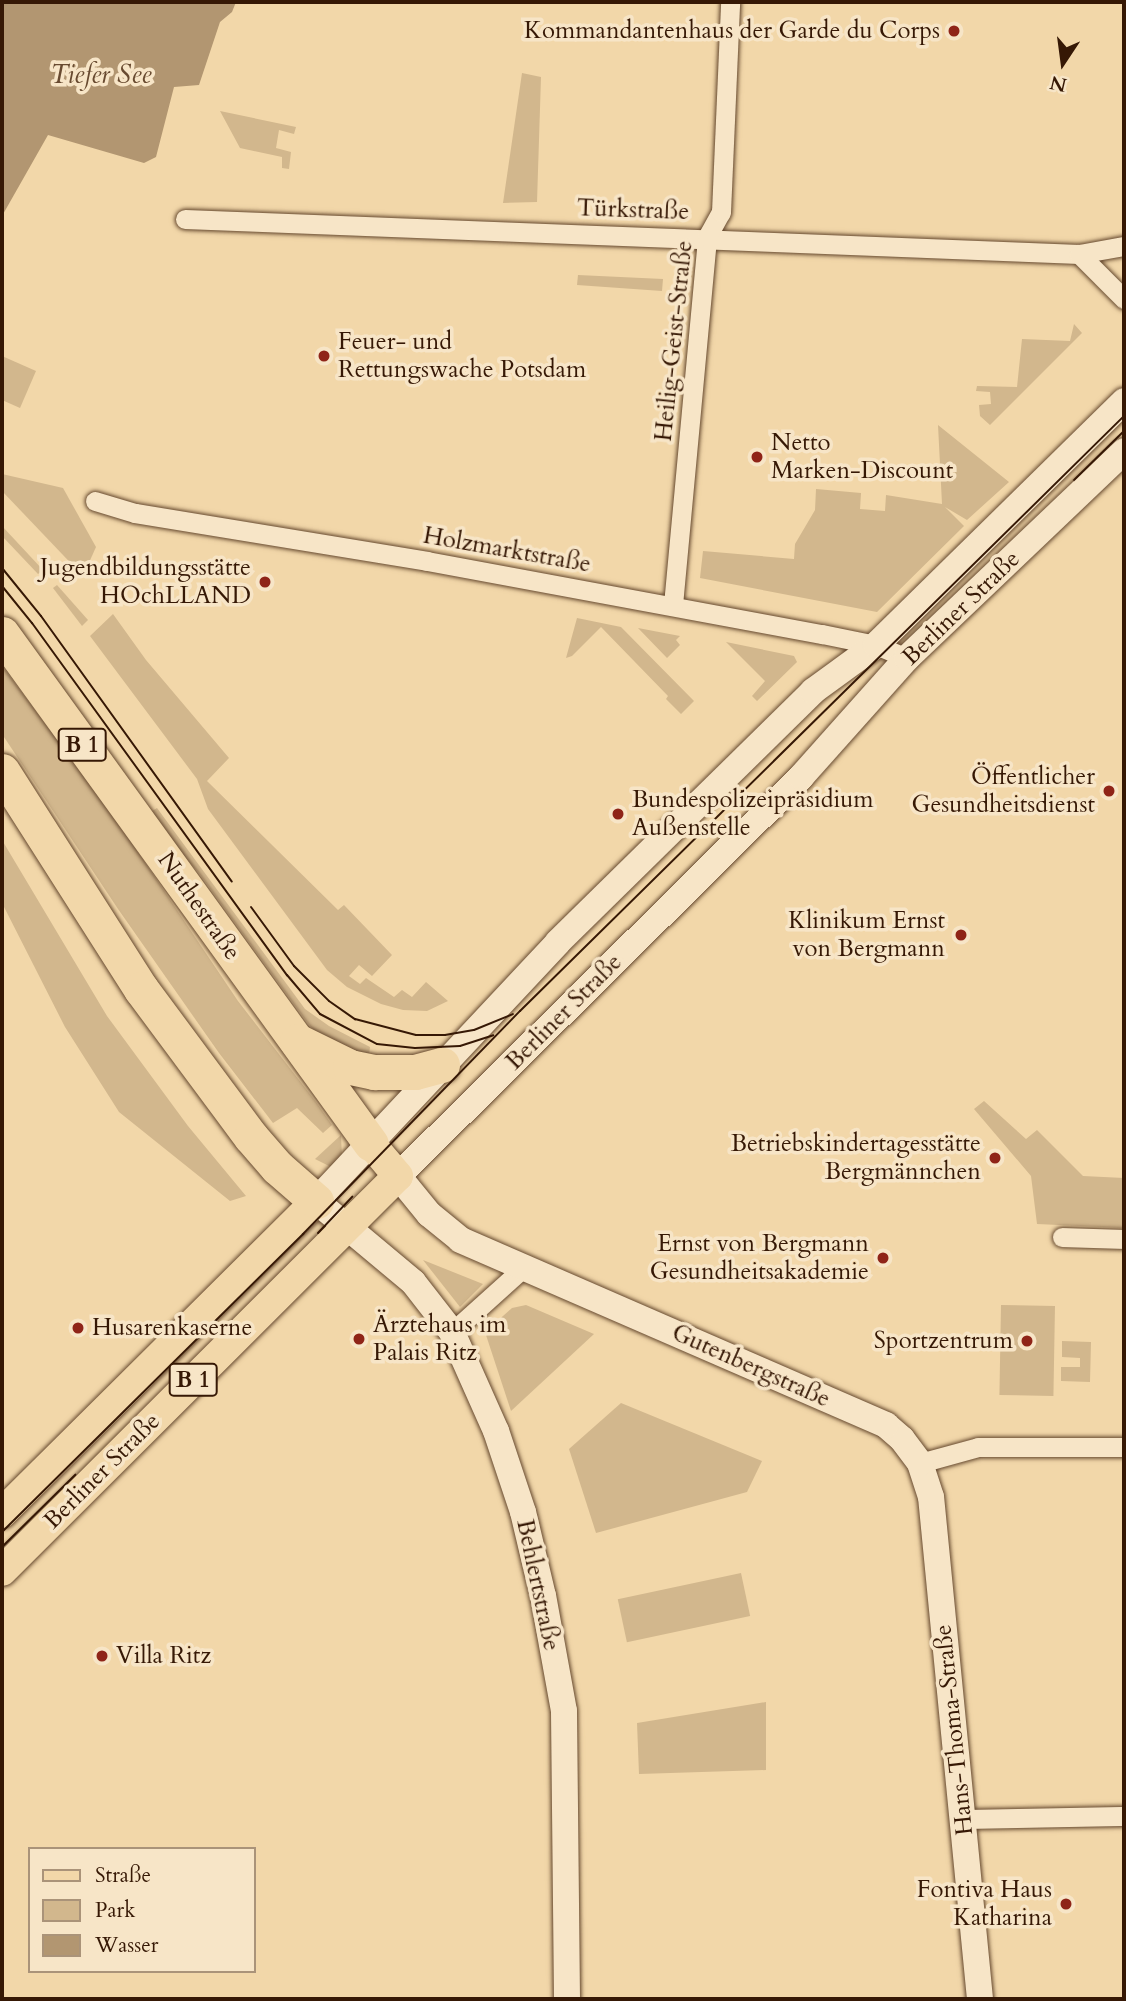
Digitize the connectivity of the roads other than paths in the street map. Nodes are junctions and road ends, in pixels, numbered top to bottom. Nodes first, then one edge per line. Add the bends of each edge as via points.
1 (730, 2) edge
2 (185, 219) dead end
3 (707, 237) junction
4 (1124, 246) edge
5 (1079, 254) junction
6 (1124, 299) edge
7 (1124, 401) edge
8 (1124, 451) edge
9 (95, 501) dead end
10 (673, 605) junction
11 (2, 634) edge
12 (876, 645) junction
13 (907, 658) junction
14 (2, 771) edge
15 (291, 1038) junction
16 (442, 1065) junction
17 (371, 1144) junction
18 (398, 1176) junction
19 (316, 1201) junction
20 (348, 1226) junction
21 (1062, 1237) dead end
22 (1124, 1239) edge
23 (522, 1269) junction
24 (452, 1332) junction
25 (1124, 1447) edge
26 (920, 1463) junction
27 (2, 1513) edge
28 (2, 1572) edge
29 (1124, 1816) edge
30 (962, 1819) junction
31 (567, 1999) edge
32 (980, 1999) edge

1 - 3 street, Heilig-Geist-Straße via 721,212
2 - 3 street, Türkstraße
3 - 5 street, Türkstraße
3 - 10 street, Heilig-Geist-Straße
4 - 5 street, Türkstraße
5 - 6 street
7 - 12 street, Berliner Straße
8 - 13 street, Berliner Straße
9 - 10 street, Holzmarktstraße via 135,513
10 - 12 street, Holzmarktstraße
11 - 15 highway, Nuthestraße / B 1
12 - 13 street, Holzmarktstraße
12 - 16 street, Berliner Straße via 813,691 539,961
13 - 18 street, Berliner Straße via 801,777
14 - 19 highway via 141,989 251,1137
15 - 16 highway via 350,1068 415,1072
15 - 17 highway, Nuthestraße / B 1
16 - 17 street, Berliner Straße
17 - 18 main road, Nuthestraße / B 1
17 - 19 street, Berliner Straße
18 - 20 main road, Berliner Straße / B 1
18 - 23 street, Gutenbergstraße via 429,1214 461,1240
19 - 20 street
19 - 27 main road, Berliner Straße / B 1
20 - 24 street, Behlertstraße via 413,1282
20 - 28 main road, Berliner Straße / B 1
21 - 22 street
23 - 24 street
23 - 26 street, Gutenbergstraße via 886,1425
24 - 31 street, Behlertstraße via 496,1431 523,1512 564,1711
25 - 26 street via 978,1447
26 - 30 street, Hans-Thoma-Straße via 931,1496
29 - 30 street
30 - 32 street, Hans-Thoma-Straße

